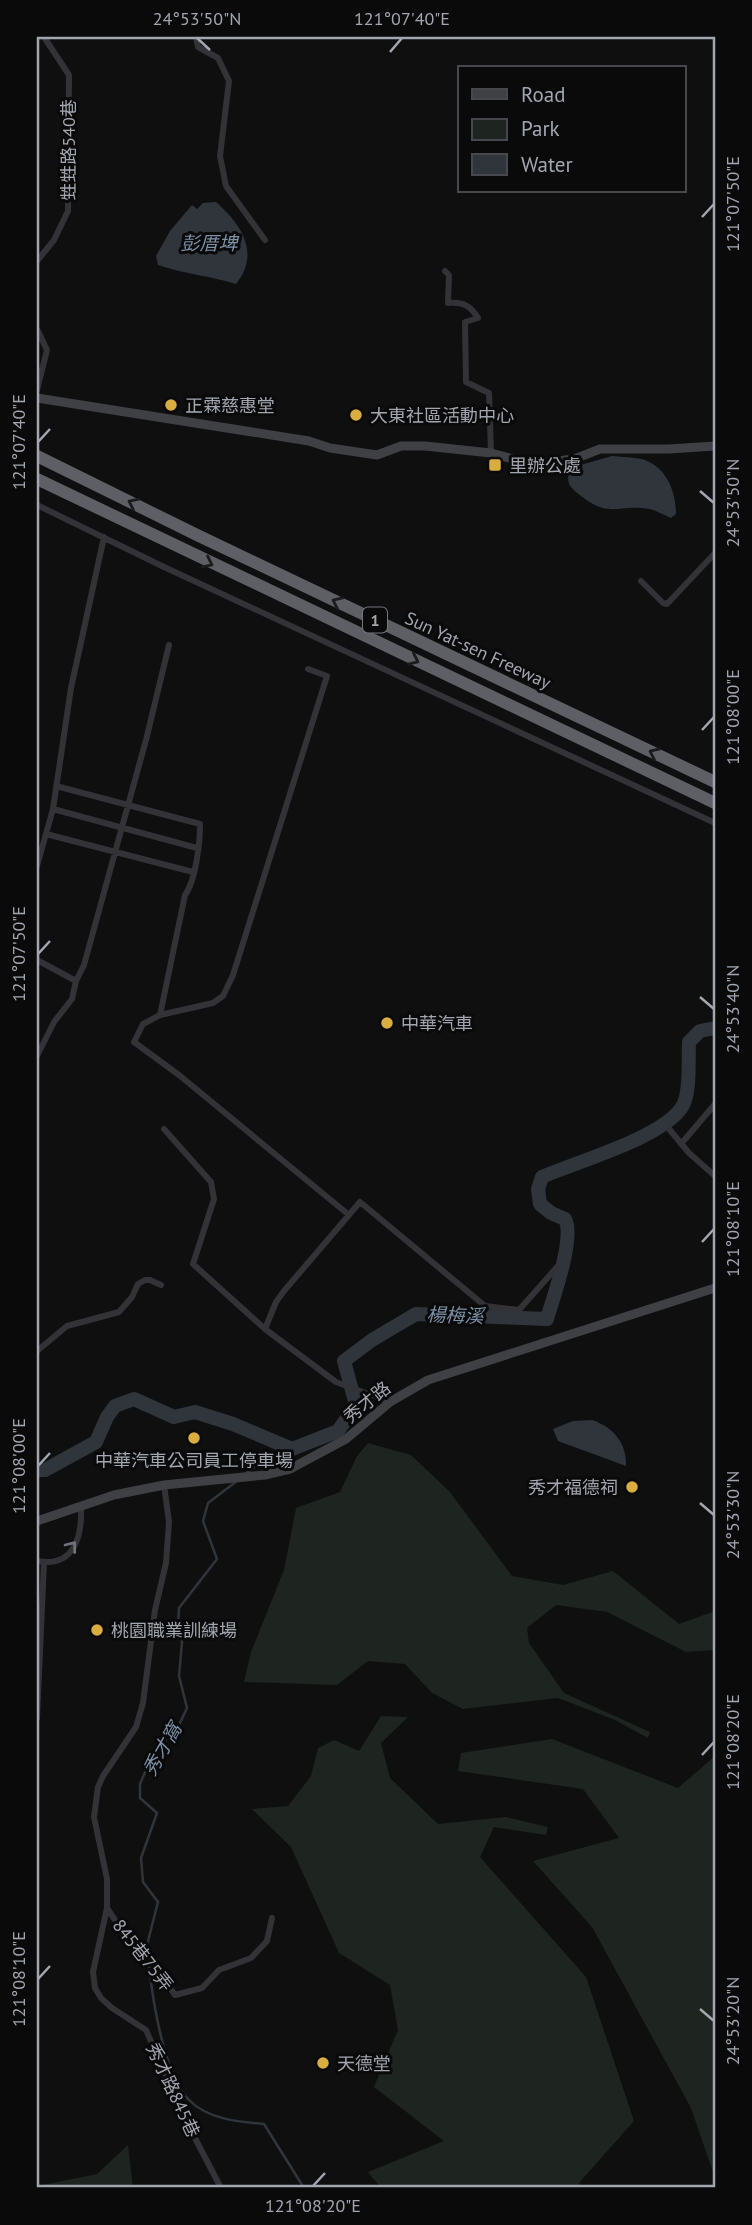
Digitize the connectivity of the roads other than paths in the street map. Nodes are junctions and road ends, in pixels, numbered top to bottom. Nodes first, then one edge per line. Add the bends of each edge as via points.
1 (44, 37) edge
2 (195, 37) edge
3 (265, 240) dead end
4 (37, 261) edge
5 (445, 271) dead end
6 (37, 329) edge
7 (37, 390) edge
8 (37, 398) edge
9 (715, 446) edge
10 (491, 453) junction
11 (37, 456) edge
12 (37, 479) edge
13 (37, 505) edge
14 (104, 537) junction
15 (715, 553) edge
16 (641, 581) dead end
17 (169, 645) dead end
18 (308, 669) dead end
19 (715, 782) edge
20 (56, 786) junction
21 (127, 803) junction
22 (715, 803) edge
23 (53, 809) junction
24 (715, 823) edge
25 (121, 826) junction
26 (46, 834) junction
27 (197, 848) junction
28 (115, 852) junction
29 (37, 866) edge
30 (194, 872) junction
31 (37, 960) edge
32 (76, 981) junction
33 (160, 1015) junction
34 (37, 1056) edge
35 (715, 1104) edge
36 (163, 1129) dead end
37 (670, 1130) dead end
38 (681, 1144) junction
39 (715, 1176) edge
40 (349, 1215) junction
41 (557, 1267) dead end
42 (161, 1285) dead end
43 (715, 1288) edge
44 (265, 1329) junction
45 (37, 1350) edge
46 (390, 1402) junction
47 (164, 1485) junction
48 (81, 1508) junction
49 (37, 1521) edge
50 (40, 1562) edge
51 (37, 1711) edge
52 (37, 1718) edge
53 (107, 1908) junction
54 (272, 1918) dead end
55 (220, 2188) edge

1 - 4 street, 甡甡路540巷 via 69,75 68,211
2 - 3 street via 198,47 218,58 229,81 220,156 226,186
5 - 10 street via 449,275 448,303 462,302 478,318 465,322 464,370 466,382 489,393
6 - 7 street via 47,349
8 - 10 main road via 377,455 401,446
9 - 10 main road via 600,449 554,461 520,461
19 -> 11 highway, Sun Yat-sen Freeway / 1
12 -> 22 highway, Sun Yat-sen Freeway / 1
13 - 14 street
14 - 20 street via 71,688
14 - 24 street
15 - 16 street via 667,604
17 - 21 street
18 - 33 street via 327,676 233,975 223,996 213,1003
20 - 21 street
20 - 23 street
21 - 25 street
21 - 27 street via 200,824
23 - 25 street
23 - 26 street
25 - 27 street
25 - 28 street
26 - 28 street
26 - 29 street
27 - 30 street
28 - 30 street
28 - 32 street
30 - 33 street
31 - 32 street
32 - 34 street via 72,999
33 - 40 street via 143,1024 134,1042
35 - 38 street
36 - 44 street via 211,1182 214,1199 193,1264
37 - 38 street
38 - 39 street
40 - 41 street via 360,1202 485,1306 519,1310
40 - 44 street via 284,1291
42 - 45 street via 145,1280 119,1312 67,1326
43 - 46 main road, 秀才路 via 446,1374
44 - 46 street via 336,1382
46 - 47 main road, 秀才路 via 346,1439 289,1469
47 - 48 main road, 秀才路 via 114,1495
47 - 53 street, 秀才路845巷 via 169,1522 166,1563 143,1703 136,1727 98,1787 94,1817 107,1879
48 - 49 main road, 秀才路
50 -> 48 street via 63,1558 79,1540
50 - 51 street
51 - 52 street
53 - 54 street, 845巷75弄 via 140,1957 158,1970 175,1995 202,1988 219,1970 251,1958 267,1941
53 - 55 street, 秀才路845巷 via 93,1972 95,1988 111,2008 146,2030

